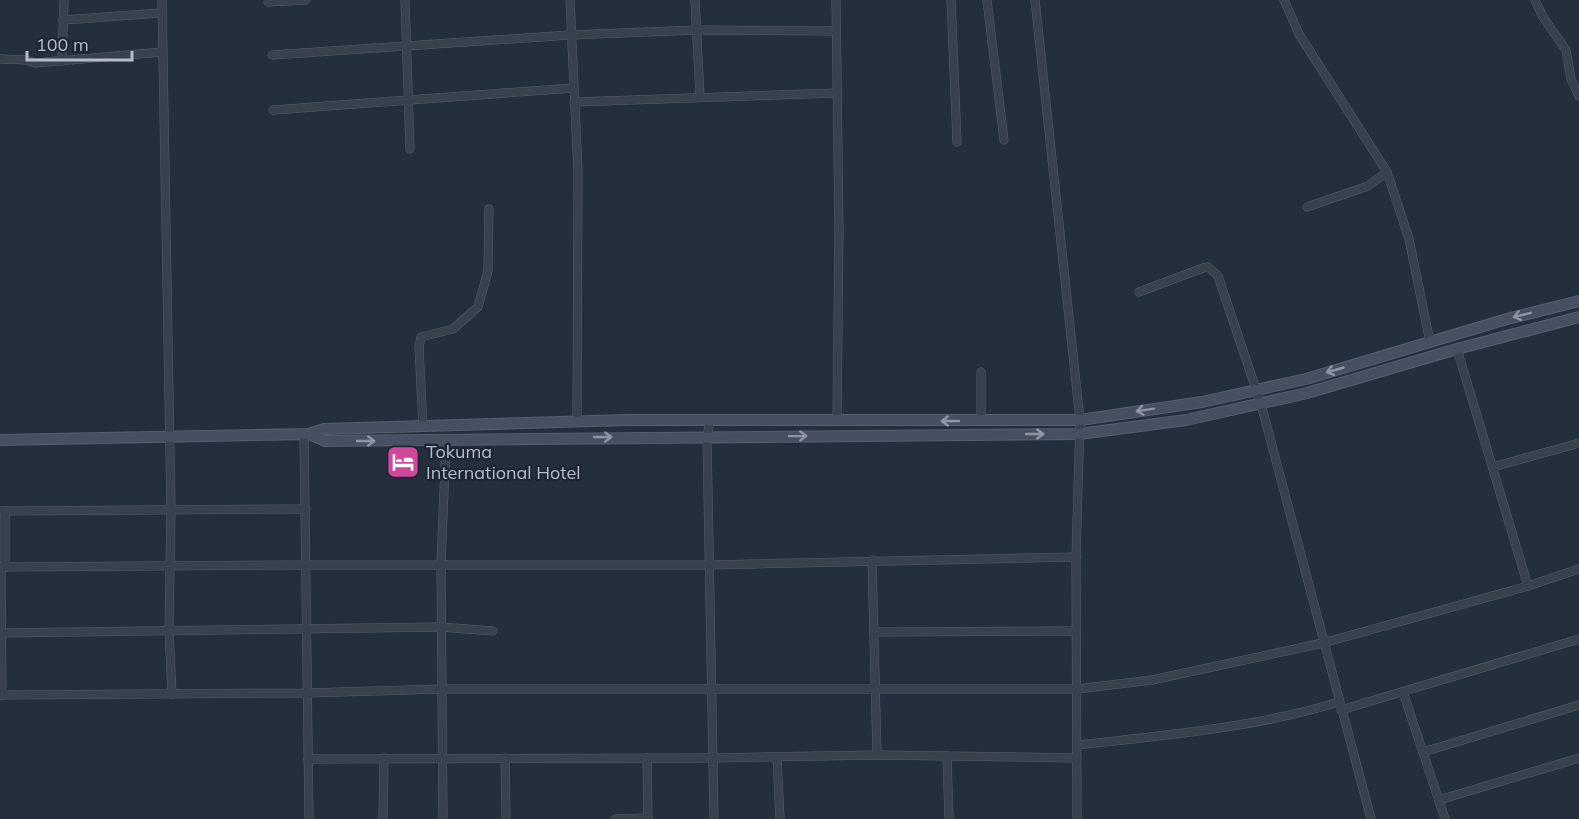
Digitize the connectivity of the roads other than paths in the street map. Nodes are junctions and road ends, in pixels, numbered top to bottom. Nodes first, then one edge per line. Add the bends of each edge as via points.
1 (64, 0) edge
2 (162, 0) edge
3 (306, 0) edge
4 (405, 0) edge
5 (570, 0) edge
6 (695, 0) edge
7 (836, 0) edge
8 (951, 0) edge
9 (987, 0) edge
10 (1035, 0) edge
11 (1284, 0) edge
12 (1535, 0) edge
13 (268, 3) dead end
14 (161, 13) junction
15 (63, 20) junction
16 (698, 30) junction
17 (836, 31) junction
18 (570, 35) junction
19 (408, 47) junction
20 (162, 52) junction
21 (272, 55) dead end
22 (0, 59) edge
23 (62, 60) junction
24 (573, 88) junction
25 (837, 93) junction
26 (1579, 96) edge
27 (700, 97) junction
28 (409, 99) junction
29 (574, 102) junction
30 (273, 110) dead end
31 (1004, 140) dead end
32 (957, 142) dead end
33 (410, 149) dead end
34 (1387, 172) junction
35 (1307, 207) dead end
36 (489, 209) dead end
37 (1139, 292) dead end
38 (1579, 301) edge
39 (1579, 317) edge
40 (1430, 342) junction
41 (1457, 349) junction
42 (981, 372) dead end
43 (1257, 390) junction
44 (1261, 404) junction
45 (710, 420) junction
46 (1080, 420) junction
47 (577, 421) junction
48 (981, 421) junction
49 (837, 422) junction
50 (423, 427) junction
51 (306, 434) junction
52 (1079, 434) junction
53 (707, 437) junction
54 (170, 438) junction
55 (0, 440) edge
56 (446, 441) junction
57 (1579, 443) edge
58 (1493, 467) junction
59 (306, 508) junction
60 (171, 509) junction
61 (2, 511) edge
62 (1076, 557) junction
63 (872, 560) junction
64 (441, 564) junction
65 (171, 565) junction
66 (305, 565) junction
67 (708, 565) junction
68 (2, 567) edge
69 (1579, 569) edge
70 (1528, 586) junction
71 (441, 627) junction
72 (306, 629) junction
73 (169, 630) junction
74 (494, 631) dead end
75 (1075, 631) junction
76 (874, 632) junction
77 (1, 633) edge
78 (1579, 639) edge
79 (1323, 644) junction
80 (441, 689) junction
81 (1077, 689) junction
82 (712, 690) junction
83 (875, 690) junction
84 (1403, 692) junction
85 (307, 693) junction
86 (172, 694) junction
87 (1, 695) edge
88 (1579, 705) edge
89 (1340, 706) junction
90 (1078, 745) junction
91 (1424, 752) junction
92 (877, 755) junction
93 (947, 756) junction
94 (777, 757) junction
95 (384, 758) junction
96 (442, 758) junction
97 (505, 758) junction
98 (647, 758) junction
99 (713, 758) junction
100 (1077, 758) junction
101 (1579, 758) edge
102 (308, 759) junction
103 (1439, 800) junction
104 (648, 818) edge
105 (309, 819) edge
106 (383, 819) edge
107 (443, 819) edge
108 (506, 819) edge
109 (615, 819) edge
110 (714, 819) edge
111 (780, 819) edge
112 (949, 819) edge
113 (1077, 819) edge
114 (1364, 819) edge
115 (1370, 819) edge
116 (1445, 819) edge

1 - 15 street
2 - 14 street
3 - 13 street
4 - 19 street
5 - 18 street
6 - 16 street
7 - 17 street
8 - 32 street
9 - 31 street
10 - 46 street
11 - 34 street via 1299,34
12 - 26 street via 1566,50 1571,80
14 - 15 street
14 - 20 street
15 - 23 street
16 - 17 street
16 - 18 street
16 - 27 street
17 - 25 street
18 - 19 street
18 - 24 street
19 - 21 street
19 - 28 street
20 - 23 street
20 - 54 street
22 - 23 street via 35,63
24 - 28 street
24 - 29 street
25 - 27 street
25 - 49 street
27 - 29 street
28 - 30 street
28 - 33 street
29 - 47 street via 578,172
34 - 35 street via 1368,186
34 - 40 street via 1408,239
36 - 50 street via 488,271 478,307 453,329 421,337
37 - 43 street via 1203,268 1214,271
38 -> 40 main road
39 - 41 main road
40 -> 43 main road
41 - 44 main road
41 - 58 street
42 - 48 street
43 - 44 street
43 -> 46 main road
44 - 52 main road via 1186,420
44 - 79 street
45 - 47 main road
45 - 49 main road
45 - 53 street
46 - 48 main road
46 - 52 street
47 - 50 main road
48 -> 49 main road
50 - 51 main road via 324,429
51 - 54 main road
51 -> 56 main road via 325,441
51 - 59 street
53 -> 52 main road
52 - 62 street
56 -> 53 main road
53 - 67 street
54 - 55 main road
54 - 60 street
56 - 64 street
57 - 58 street
58 - 70 street
59 - 60 street
59 - 66 street
60 - 61 street
60 - 65 street
61 - 68 street
62 - 63 street
62 - 75 street
63 - 67 street
63 - 76 street
64 - 66 street
64 - 67 street
64 - 71 street
65 - 66 street
65 - 68 street
65 - 73 street
66 - 72 street
67 - 82 street
68 - 77 street
69 - 70 street
70 - 79 street
71 - 72 street
71 - 74 street
71 - 80 street
72 - 73 street
72 - 85 street
73 - 77 street
73 - 86 street
75 - 76 street
75 - 81 street
76 - 83 street
77 - 87 street
78 - 84 street
79 - 81 street via 1152,680
79 - 89 street
80 - 82 street
80 - 85 street
80 - 96 street
81 - 83 street
81 - 90 street
82 - 83 street
82 - 99 street
83 - 92 street
84 - 89 street
84 - 91 street
85 - 86 street
85 - 102 street
86 - 87 street
88 - 91 street
89 - 90 street via 1241,725
89 - 115 street
90 - 100 street
91 - 103 street
92 - 93 street
92 - 94 street
93 - 100 street
93 - 112 street
94 - 99 street
94 - 111 street
95 - 96 street
95 - 102 street
95 - 106 street
96 - 97 street
96 - 107 street
97 - 98 street
97 - 108 street
98 - 99 street
98 - 104 street
99 - 110 street
100 - 113 street
101 - 103 street
102 - 105 street
103 - 116 street
104 - 109 street
114 - 115 street

